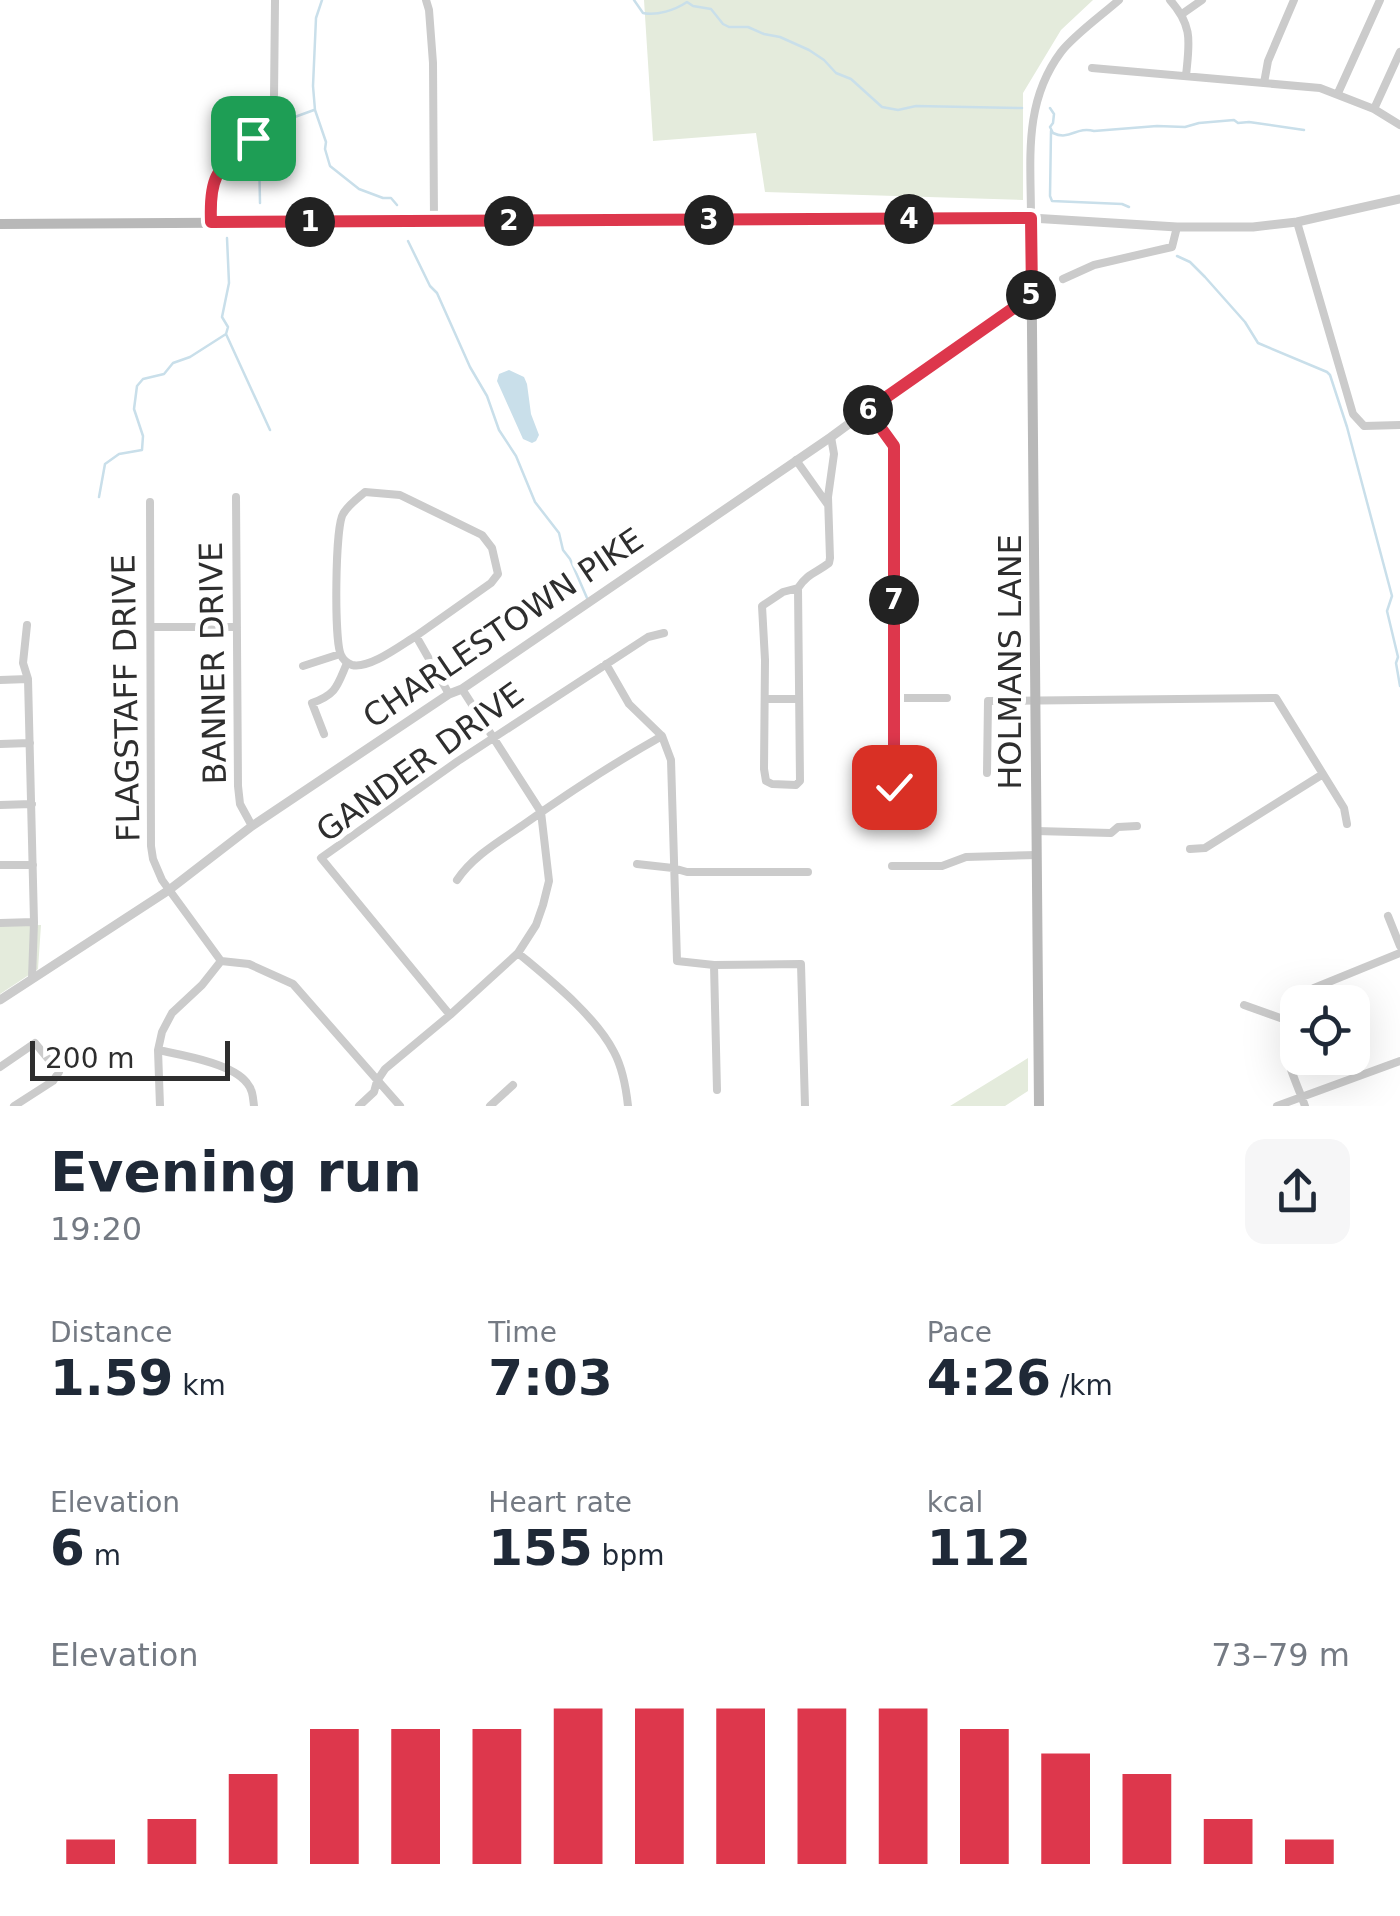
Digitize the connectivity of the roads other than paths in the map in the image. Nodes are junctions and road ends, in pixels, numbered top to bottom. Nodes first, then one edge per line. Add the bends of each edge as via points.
1 (426, 0) edge
2 (1119, 0) edge
3 (1170, 0) edge
4 (1202, 0) edge
5 (1294, 0) edge
6 (1380, 0) edge
7 (275, 1) edge
8 (1182, 14) junction
9 (1400, 52) edge
10 (1092, 68) dead end
11 (1186, 76) junction
12 (1264, 83) junction
13 (1338, 94) junction
14 (1374, 109) junction
15 (1400, 125) edge
16 (1400, 200) edge
17 (1031, 218) junction
18 (211, 222) junction
19 (434, 222) junction
20 (1297, 222) junction
21 (0, 224) edge
22 (1177, 227) junction
23 (1062, 280) dead end
24 (1032, 295) junction
25 (868, 410) junction
26 (1400, 426) edge
27 (830, 436) junction
28 (796, 460) junction
29 (236, 497) dead end
30 (150, 502) dead end
31 (828, 506) junction
32 (798, 588) junction
33 (28, 624) dead end
34 (151, 627) junction
35 (237, 627) junction
36 (664, 632) dead end
37 (416, 636) junction
38 (340, 654) junction
39 (347, 663) junction
40 (606, 664) junction
41 (303, 666) dead end
42 (28, 679) junction
43 (0, 680) edge
44 (462, 689) junction
45 (449, 694) junction
46 (894, 698) junction
47 (946, 698) dead end
48 (799, 699) junction
49 (765, 700) junction
50 (1036, 700) junction
51 (324, 734) dead end
52 (662, 736) junction
53 (493, 738) junction
54 (30, 743) junction
55 (0, 744) edge
56 (987, 772) dead end
57 (1323, 774) junction
58 (894, 787) dead end
59 (32, 804) junction
60 (0, 805) edge
61 (541, 812) junction
62 (1347, 824) dead end
63 (252, 826) junction
64 (1137, 826) dead end
65 (1036, 831) junction
66 (1190, 849) dead end
67 (1036, 855) junction
68 (637, 864) dead end
69 (0, 865) edge
70 (33, 865) junction
71 (892, 866) dead end
72 (673, 868) junction
73 (808, 872) dead end
74 (457, 880) dead end
75 (170, 890) junction
76 (1388, 916) dead end
77 (34, 922) junction
78 (0, 923) edge
79 (1400, 949) edge
80 (518, 953) junction
81 (221, 960) junction
82 (714, 966) junction
83 (32, 978) junction
84 (1321, 985) edge
85 (0, 1000) edge
86 (1244, 1005) dead end
87 (450, 1015) junction
88 (1280, 1018) edge
89 (158, 1050) junction
90 (1400, 1061) edge
91 (0, 1067) edge
92 (1294, 1075) edge
93 (377, 1081) junction
94 (513, 1085) dead end
95 (717, 1090) dead end
96 (1303, 1102) edge
97 (14, 1106) edge
98 (160, 1106) edge
99 (254, 1106) edge
100 (359, 1106) edge
101 (400, 1106) edge
102 (490, 1106) edge
103 (628, 1106) edge
104 (805, 1106) edge
105 (1038, 1106) edge
106 (1277, 1106) edge

1 - 19 street
2 - 17 street via 1062,52 1037,97
3 - 8 street
4 - 8 street
5 - 12 street
6 - 13 street
7 - 18 street via 270,113 213,180
8 - 11 street via 1190,36
9 - 14 street
10 - 11 street
11 - 12 street
12 - 13 street
13 - 14 street
14 - 15 street
16 - 20 street
17 - 19 main road
17 - 22 street
17 - 24 main road, HOLMANS LANE
18 - 19 main road
18 - 21 main road
20 - 22 street
20 - 26 street via 1353,414 1364,426
22 - 23 street via 1172,247 1094,265
24 - 25 street, CHARLESTOWN PIKE
24 - 50 main road, HOLMANS LANE
25 - 27 street, CHARLESTOWN PIKE
25 - 46 street via 894,446
27 - 28 street, CHARLESTOWN PIKE
27 - 31 street
28 - 31 street
28 - 44 street, CHARLESTOWN PIKE
29 - 35 street, BANNER DRIVE
30 - 34 street, FLAGSTAFF DRIVE
31 - 32 street via 829,563
32 - 48 street
32 - 49 street via 762,606
33 - 42 street
34 - 35 street
34 - 75 street, FLAGSTAFF DRIVE via 151,846 156,871
35 - 63 street, BANNER DRIVE via 238,786
36 - 40 street, GANDER DRIVE
37 - 38 street via 491,583 498,574 492,548 482,535 400,494 365,492 342,514 338,529
37 - 39 street via 378,659
37 - 45 street
38 - 39 street
38 - 41 street
39 - 51 street via 328,698 312,702
40 - 52 street via 629,704
40 - 53 street, GANDER DRIVE
42 - 43 street
42 - 54 street
44 - 45 street, CHARLESTOWN PIKE
44 - 53 street
45 - 63 street, CHARLESTOWN PIKE
46 - 47 street
46 - 58 street
48 - 49 street
48 - 49 street via 796,785 766,781
50 - 56 street via 988,701
50 - 57 street via 1276,698
50 - 65 main road, HOLMANS LANE
52 - 61 street
52 - 72 street via 671,760
53 - 61 street
53 - 87 street, GANDER DRIVE via 321,858
54 - 55 street
54 - 59 street
57 - 62 street
57 - 66 street via 1204,848
59 - 60 street
59 - 70 street
61 - 74 street via 466,866
61 - 80 street via 549,881 536,925
63 - 75 street, CHARLESTOWN PIKE
64 - 65 street
65 - 67 main road, HOLMANS LANE
67 - 71 street
67 - 105 main road, HOLMANS LANE
68 - 72 street
69 - 70 street
70 - 77 street
72 - 73 street
72 - 82 street via 677,961
75 - 81 street, FLAGSTAFF DRIVE
75 - 83 street, CHARLESTOWN PIKE
76 - 79 street
77 - 78 street
77 - 83 street
79 - 84 street
80 - 87 street
80 - 103 street via 572,1000 612,1049
81 - 89 street via 172,1013
81 - 93 street via 249,964 293,984
82 - 95 street
82 - 104 street via 801,964
83 - 85 street, CHARLESTOWN PIKE
86 - 88 street
87 - 93 street
89 - 98 street
89 - 99 street via 237,1074 252,1090
90 - 96 street
91 - 97 street via 36,1043 58,1072
92 - 96 street
93 - 100 street
93 - 101 street
94 - 102 street
96 - 106 street

